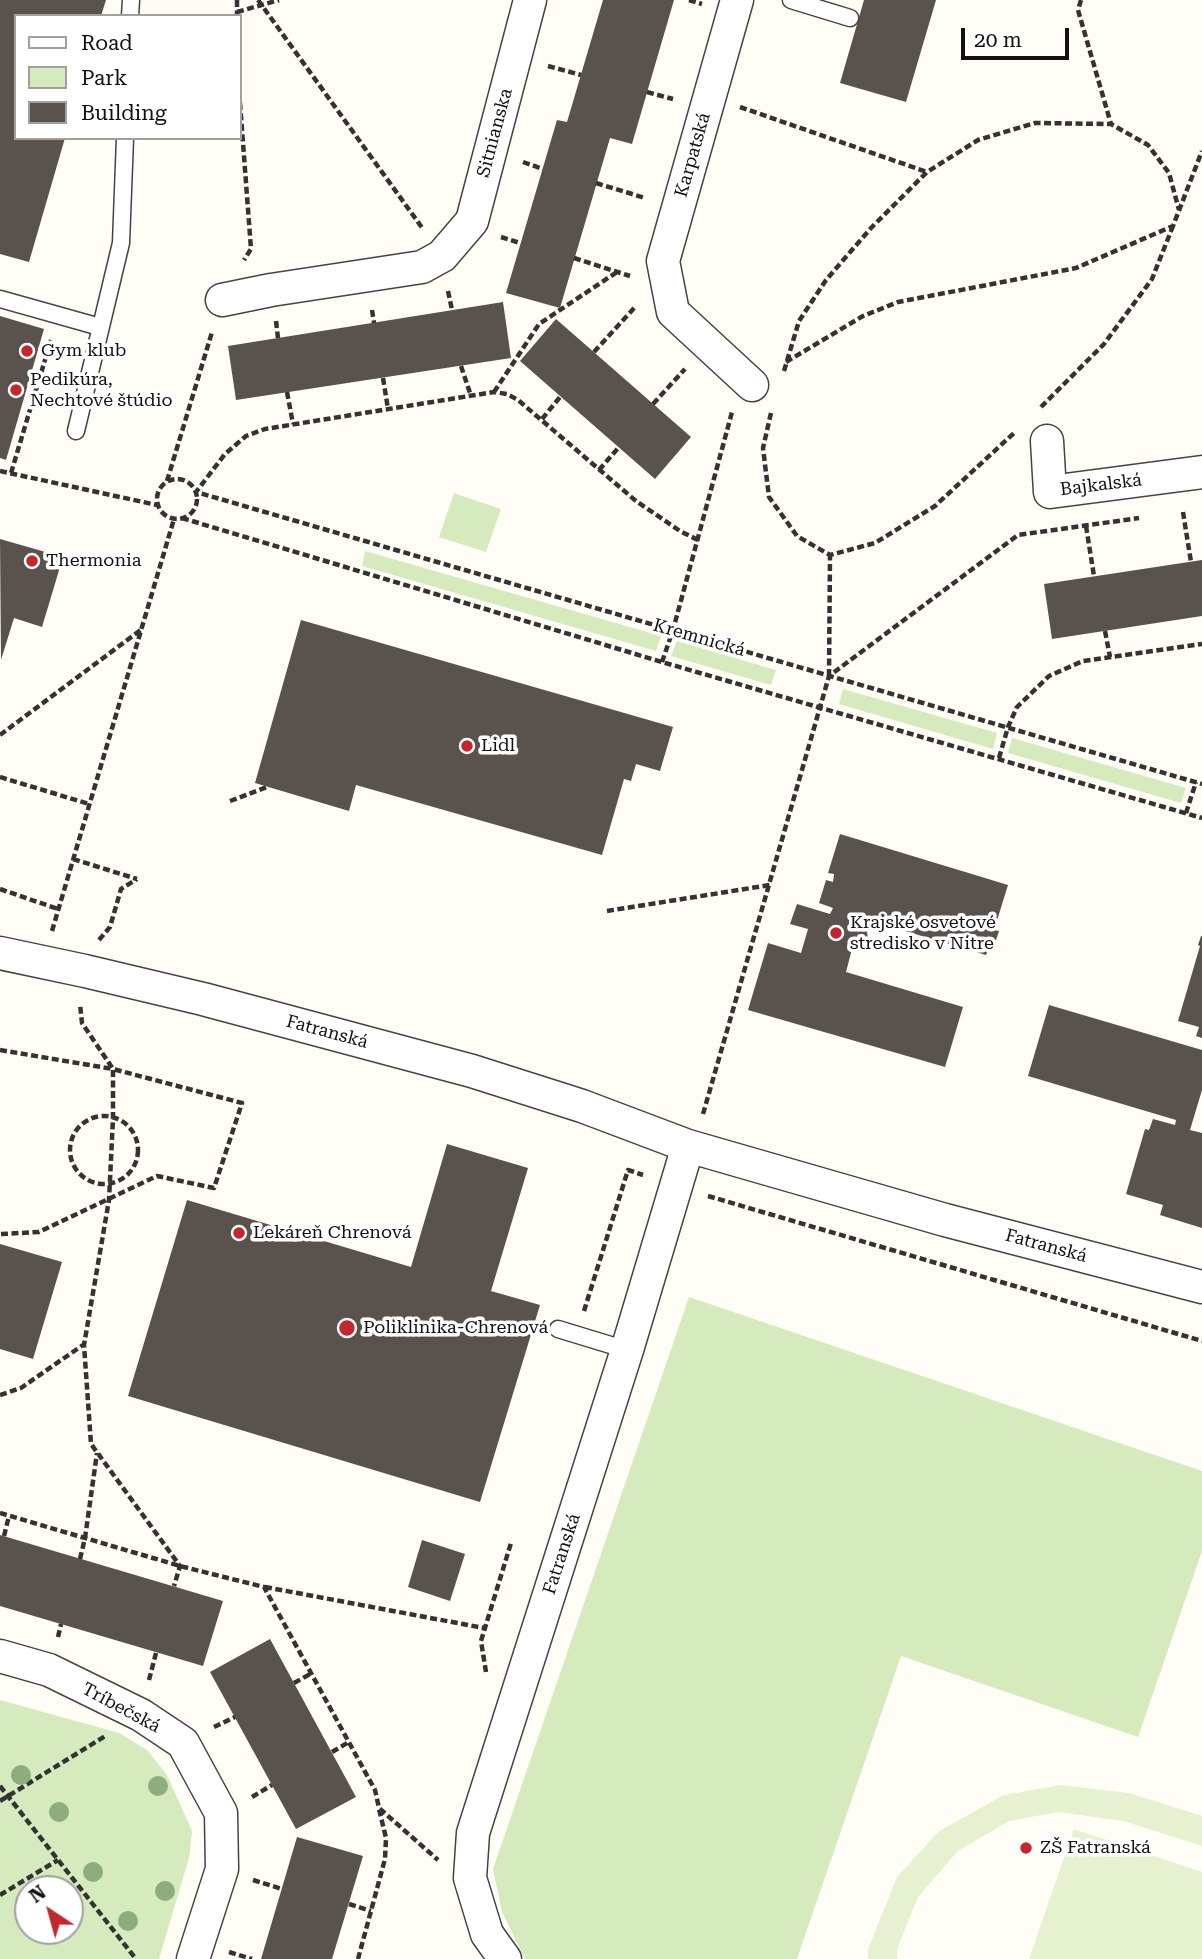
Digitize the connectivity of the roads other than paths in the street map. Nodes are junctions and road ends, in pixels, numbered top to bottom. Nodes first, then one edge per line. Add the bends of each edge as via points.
1 (530, 0) edge
2 (737, 0) edge
3 (791, 0) edge
4 (850, 18) dead end
5 (125, 140) edge
6 (0, 299) edge
7 (222, 300) dead end
8 (100, 327) junction
9 (763, 393) road end
10 (1034, 427) road end
11 (76, 431) dead end
12 (1202, 472) edge
13 (0, 953) edge
14 (694, 1136) junction
15 (1202, 1287) edge
16 (558, 1329) dead end
17 (626, 1350) junction
18 (0, 1656) edge
19 (193, 1959) edge
20 (505, 1959) edge

1 - 7 street, Sitnianska via 472,221 442,256 422,267
2 - 9 street, Karpatská via 663,261 674,312
3 - 4 lane
5 - 8 lane via 121,243
6 - 8 lane
8 - 11 lane
10 - 12 street, Bajkalská via 1050,492
13 - 14 street, Fatranská via 203,999
14 - 15 street, Fatranská via 945,1220
14 - 17 street, Fatranská
16 - 17 lane
17 - 20 street, Fatranská via 473,1833 470,1878 487,1934
18 - 19 street, Tríbečská via 49,1670 141,1715 183,1743 221,1813 222,1869

